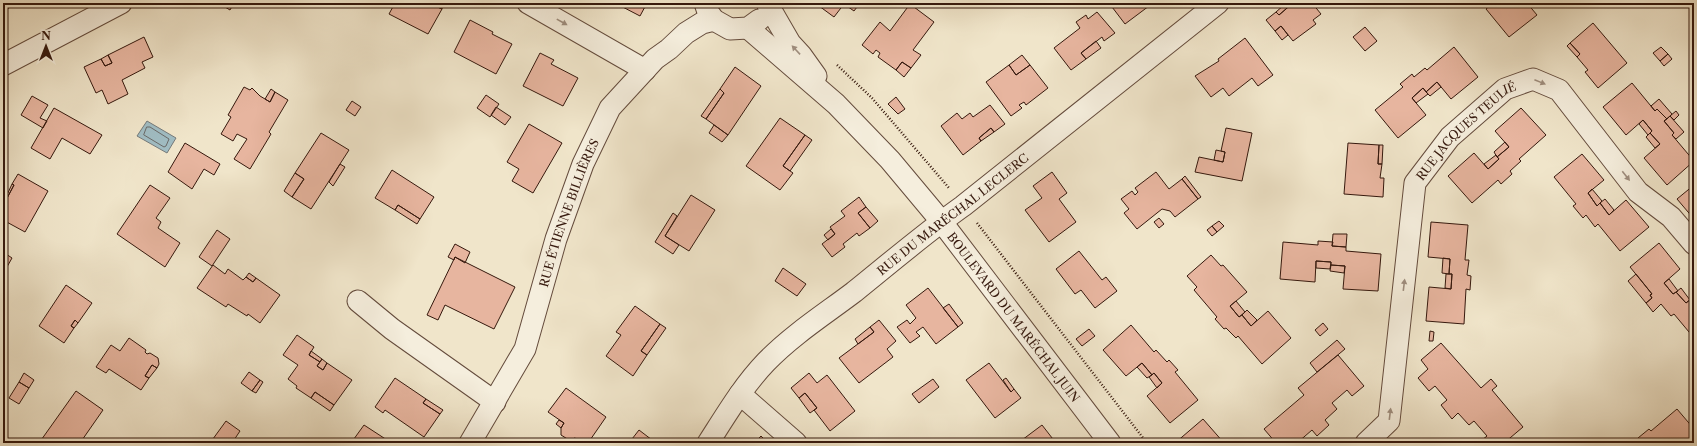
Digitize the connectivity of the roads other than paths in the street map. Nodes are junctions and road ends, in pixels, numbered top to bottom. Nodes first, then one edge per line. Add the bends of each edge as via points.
1 (121, 3) edge
2 (528, 3) edge
3 (1218, 3) edge
4 (768, 4) edge
5 (710, 12) edge
6 (748, 28) junction
7 (3, 65) edge
8 (645, 70) junction
9 (836, 104) junction
10 (941, 221) junction
11 (1694, 244) edge
12 (358, 301) dead end
13 (740, 394) junction
14 (495, 402) junction
15 (470, 443) edge
16 (708, 443) edge
17 (796, 443) edge
18 (1110, 443) edge
19 (1366, 443) edge

1 - 7 street
2 -> 8 street
3 - 10 street, RUE DU MARÉCHAL LECLERC
4 - 6 street via 761,19
9 -> 4 street, BOULEVARD DU MARÉCHAL JUIN via 790,43
5 - 6 street via 730,29
5 - 8 street, RUE ÉTIENNE BILLIÈRES via 702,23
6 - 9 street, BOULEVARD DU MARÉCHAL JUIN
8 - 14 street, RUE ÉTIENNE BILLIÈRES via 610,108 583,164 556,239 525,349
9 - 10 street, BOULEVARD DU MARÉCHAL JUIN via 890,160
10 - 13 street, RUE DU MARÉCHAL LECLERC via 908,250 791,340 766,362
10 - 18 street, BOULEVARD DU MARÉCHAL JUIN
19 -> 11 street, RUE JACQUES TEULIÉ via 1389,421 1415,184 1450,137 1505,89 1533,79 1559,90 1638,192 1671,217
12 - 14 street via 392,329
13 - 16 street, RUE DU MARÉCHAL LECLERC
13 - 17 street
14 - 15 street, RUE ÉTIENNE BILLIÈRES

